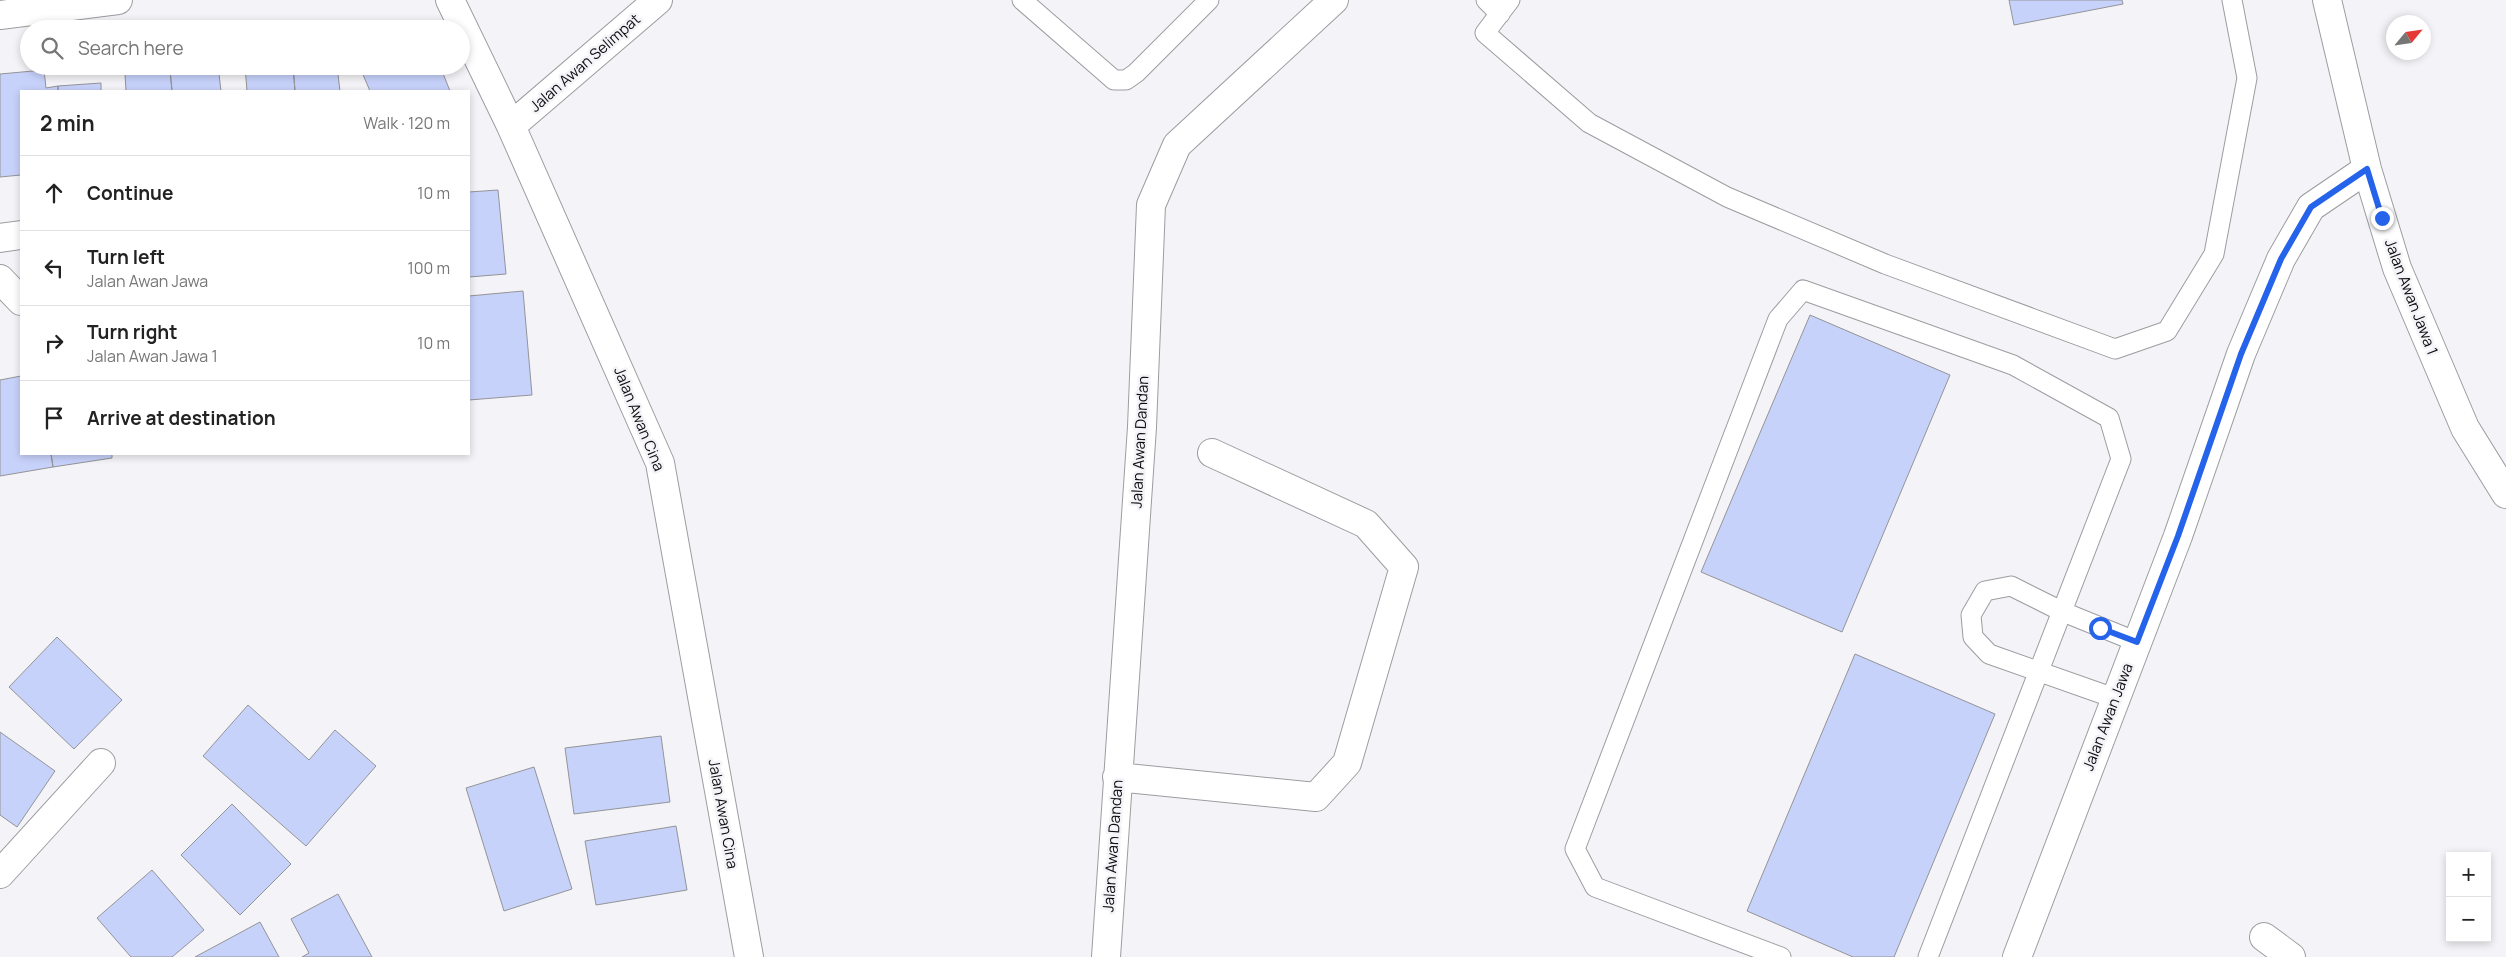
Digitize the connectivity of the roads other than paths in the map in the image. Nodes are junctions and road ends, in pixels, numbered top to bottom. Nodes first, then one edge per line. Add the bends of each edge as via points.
1 (118, 0) edge
2 (450, 0) edge
3 (658, 0) edge
4 (1022, 0) edge
5 (1209, 0) edge
6 (1334, 0) edge
7 (1486, 0) edge
8 (2232, 0) edge
9 (2327, 0) edge
10 (1505, 7) edge
11 (0, 15) edge
12 (460, 20) edge
13 (470, 41) edge
14 (511, 126) junction
15 (2367, 169) junction
16 (20, 235) edge
17 (0, 238) edge
18 (0, 279) edge
19 (20, 300) edge
20 (1212, 453) dead end
21 (2506, 494) edge
22 (2061, 611) junction
23 (2137, 642) junction
24 (2036, 673) junction
25 (2114, 698) junction
26 (101, 762) dead end
27 (1117, 777) junction
28 (0, 874) edge
29 (2264, 937) dead end
30 (749, 957) edge
31 (1106, 957) edge
32 (1781, 957) edge
33 (1928, 957) edge
34 (2017, 957) edge
35 (2291, 957) edge

1 - 11 street
2 - 12 street, Jalan Awan Cina
3 - 14 street, Jalan Awan Selimpat
4 - 5 lane via 1114,80 1126,80
6 - 27 street, Jalan Awan Dandan via 1177,145 1151,205 1142,427
7 - 10 lane
8 - 10 lane via 2247,78 2214,254 2168,331 2115,349 1884,264 1727,197 1588,123 1485,33
9 - 15 street, Jalan Awan Jawa 1
13 - 14 street, Jalan Awan Cina
14 - 30 street, Jalan Awan Cina via 660,464
15 - 21 street, Jalan Awan Jawa 1 via 2397,268 2465,428
15 - 23 street, Jalan Awan Jawa via 2311,207 2281,259 2241,354 2178,536
16 - 17 street
18 - 19 street
20 - 27 street via 1366,524 1404,567 1347,763 1316,797
22 - 23 lane
22 - 24 lane
22 - 24 lane via 2012,586 1985,592 1971,615 1973,637 1989,654
22 - 32 lane via 2121,459 2109,418 2013,365 1803,290 1778,319 1575,848 1595,887
23 - 25 street, Jalan Awan Jawa
24 - 25 lane
24 - 33 lane
25 - 34 street, Jalan Awan Jawa
26 - 28 street
27 - 31 street, Jalan Awan Dandan
29 - 35 street

